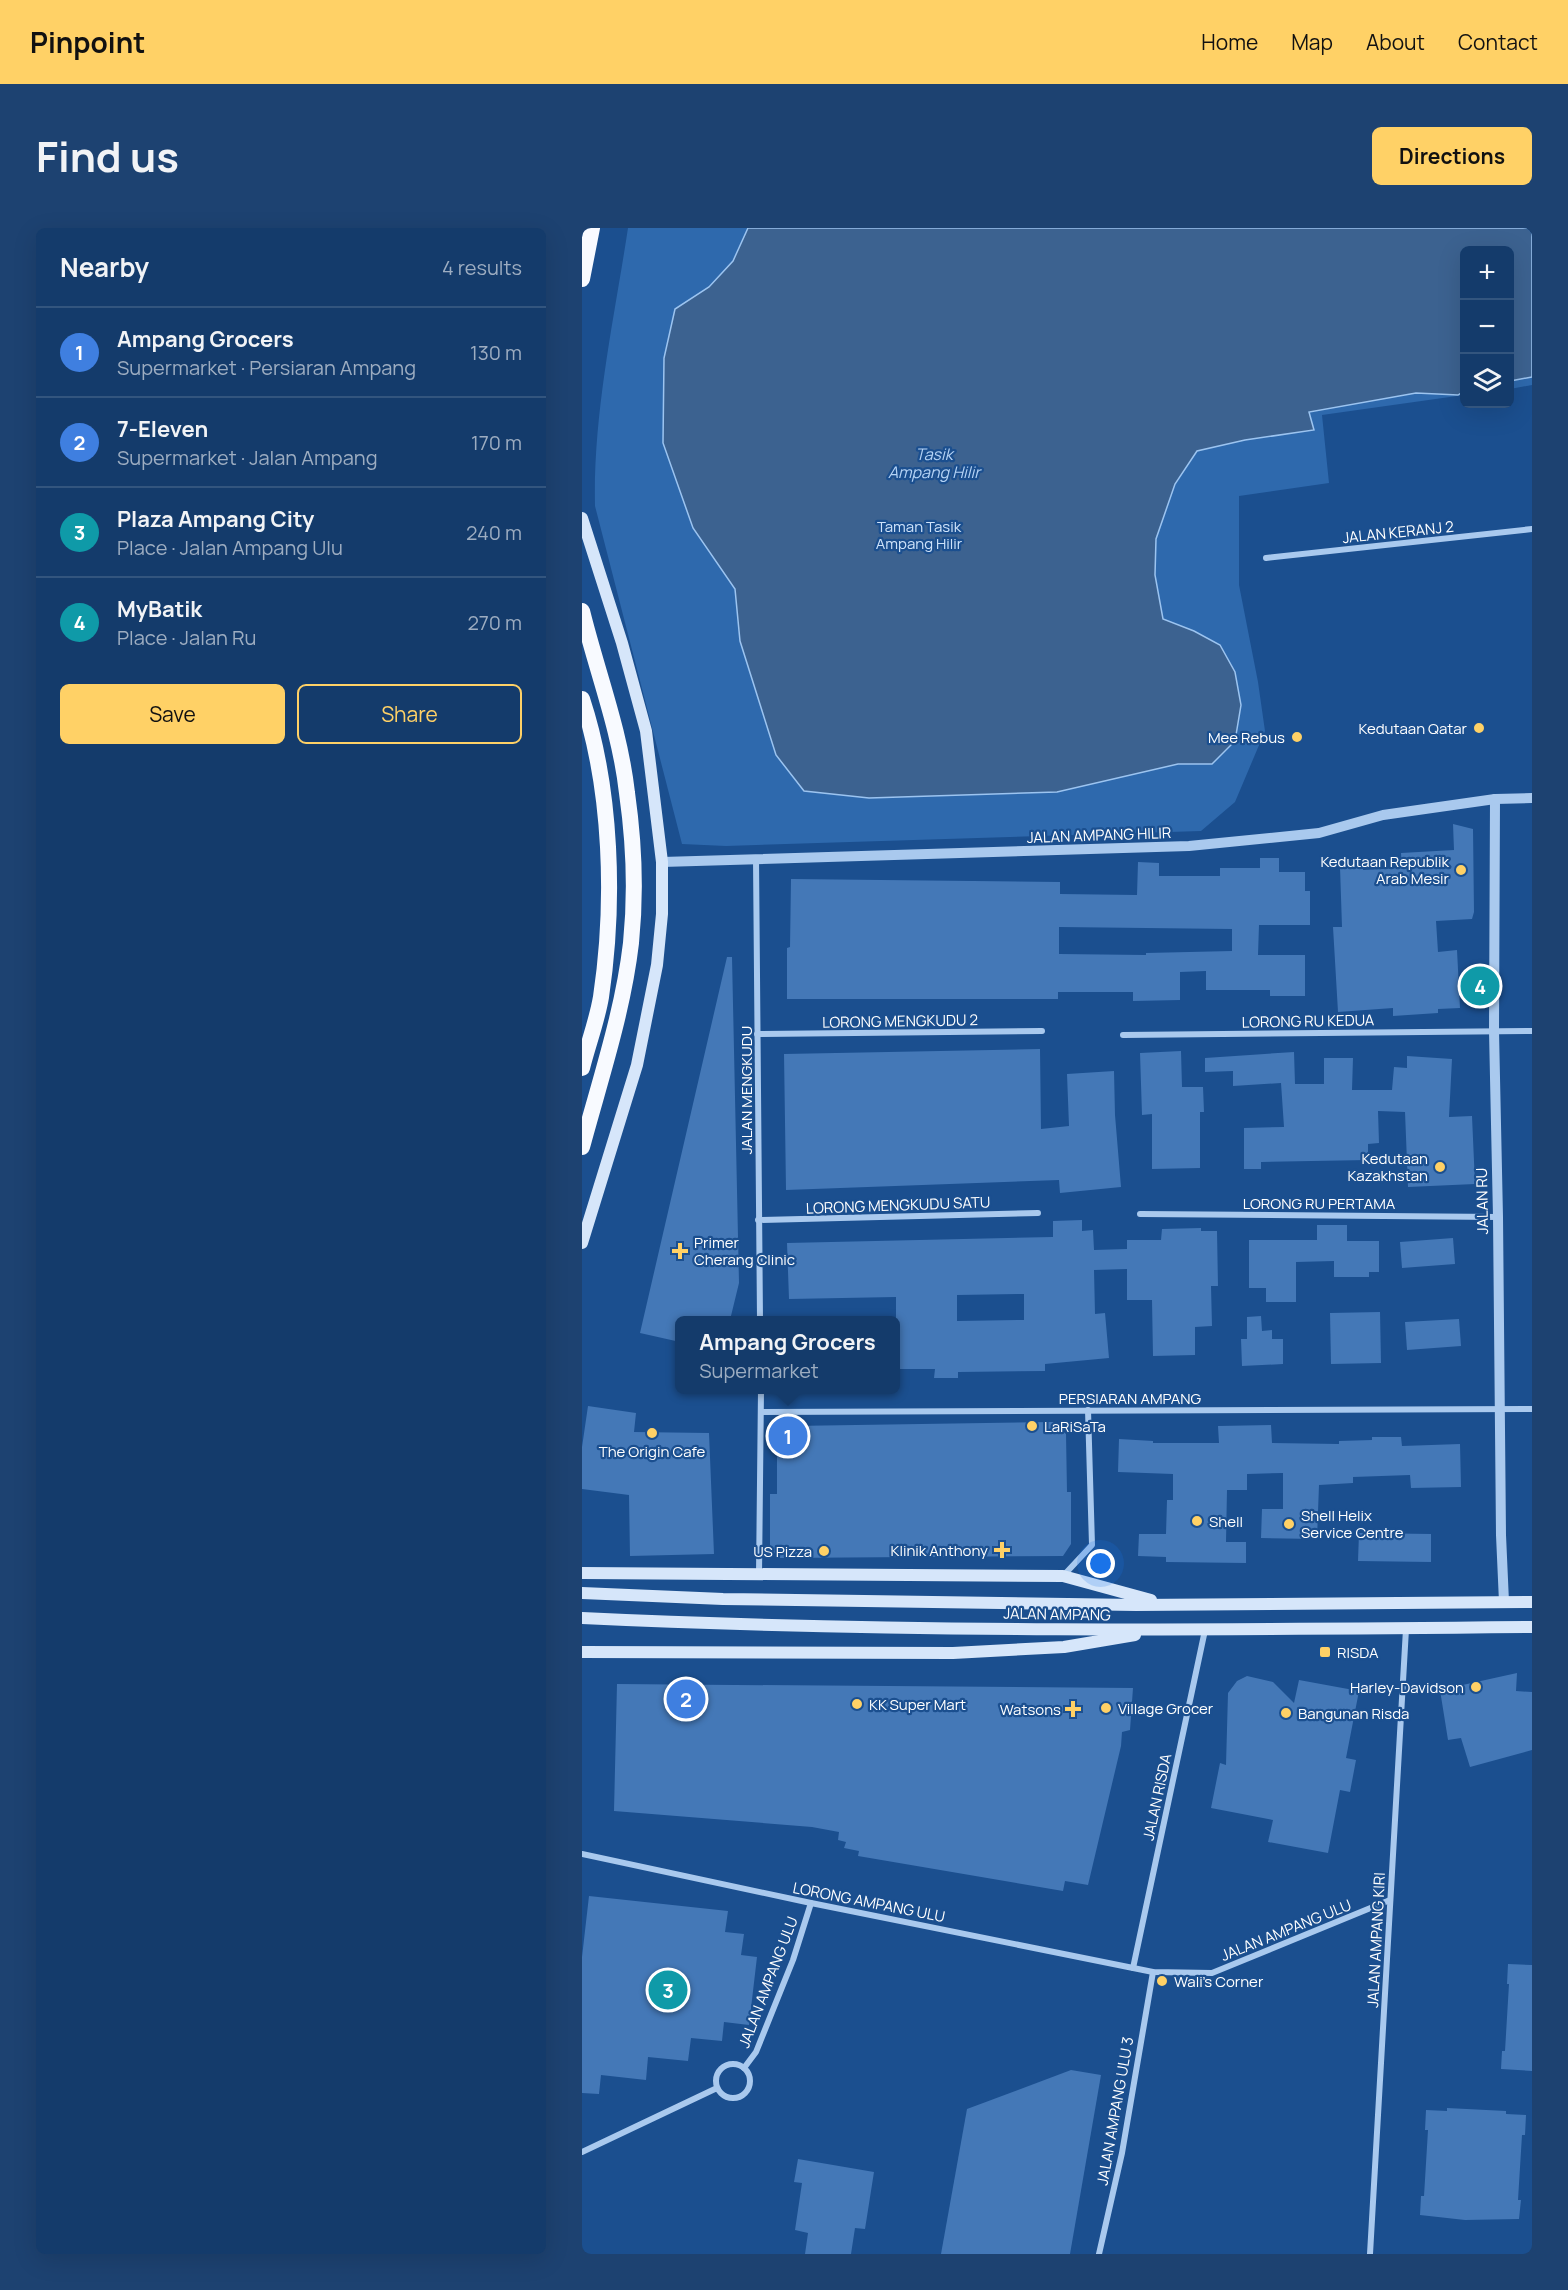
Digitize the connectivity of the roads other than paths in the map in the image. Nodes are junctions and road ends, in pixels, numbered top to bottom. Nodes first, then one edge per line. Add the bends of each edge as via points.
1 (592, 228) edge
2 (582, 279) edge
3 (582, 518) edge
4 (1532, 529) edge
5 (1266, 558) dead end
6 (582, 611) edge
7 (582, 699) edge
8 (1532, 798) edge
9 (1495, 799) junction
10 (756, 860) junction
11 (662, 862) junction
12 (1042, 1031) dead end
13 (1494, 1031) junction
14 (1532, 1031) edge
15 (758, 1034) junction
16 (1123, 1035) dead end
17 (582, 1068) edge
18 (582, 1147) edge
19 (1038, 1213) dead end
20 (1140, 1214) dead end
21 (1498, 1217) junction
22 (758, 1220) junction
23 (582, 1243) edge
24 (760, 1316) edge
25 (761, 1394) edge
26 (1499, 1409) junction
27 (1532, 1409) edge
28 (1088, 1410) junction
29 (761, 1412) junction
30 (582, 1574) edge
31 (759, 1575) junction
32 (1064, 1576) junction
33 (582, 1593) edge
34 (1504, 1602) junction
35 (1532, 1602) edge
36 (1168, 1605) junction
37 (582, 1618) edge
38 (1532, 1627) edge
39 (1406, 1628) junction
40 (1162, 1630) junction
41 (1205, 1630) junction
42 (582, 1652) edge
43 (612, 1653) junction
44 (582, 1660) edge
45 (582, 1854) edge
46 (1390, 1900) junction
47 (811, 1903) junction
48 (1133, 1968) junction
49 (1153, 1972) junction
50 (744, 2068) junction
51 (717, 2088) junction
52 (582, 2152) edge
53 (1099, 2254) edge
54 (1370, 2254) edge

1 - 2 highway
3 - 11 main road via 646,731
4 - 5 street, JALAN KERANJ 2
6 - 18 highway via 621,757 631,830 633,888 631,942 621,1004
7 - 17 highway via 602,792 609,890 600,999
8 - 9 street, JALAN AMPANG HILIR
9 - 10 street, JALAN AMPANG HILIR via 1383,815 1319,833 1189,846
9 - 13 street, JALAN RU
10 - 11 street, JALAN AMPANG HILIR
10 - 15 street, JALAN MENGKUDU
11 - 23 main road via 657,965 637,1065
12 - 15 street, LORONG MENGKUDU 2
13 - 14 street, LORONG RU KEDUA
13 - 16 street, LORONG RU KEDUA
13 - 21 street, JALAN RU
15 - 22 street, JALAN MENGKUDU
19 - 22 street, LORONG MENGKUDU SATU
20 - 21 street, LORONG RU PERTAMA
21 - 26 street, JALAN RU
22 - 24 street, JALAN MENGKUDU
25 - 29 street
26 - 27 street, PERSIARAN AMPANG
26 - 28 street, PERSIARAN AMPANG
26 - 34 street, JALAN RU
28 - 29 street, PERSIARAN AMPANG
28 - 32 street via 1092,1545
29 - 31 street
30 - 31 main road
31 - 32 main road
32 - 36 main road
33 - 36 main road, JALAN AMPANG via 723,1599
34 - 35 main road, JALAN AMPANG
34 - 36 main road, JALAN AMPANG
37 - 40 main road, JALAN AMPANG via 722,1625
38 - 39 main road, JALAN AMPANG
39 - 41 main road, JALAN AMPANG
39 - 46 street, JALAN AMPANG KIRI
40 - 41 main road, JALAN AMPANG
40 - 43 main road via 1072,1646 953,1653
41 - 48 street, JALAN RISDA
42 - 43 main road
43 - 44 main road
45 - 47 street, LORONG AMPANG ULU
46 - 49 street, JALAN AMPANG ULU via 1212,1973
46 - 54 street, JALAN AMPANG KIRI
47 - 48 street, LORONG AMPANG ULU
47 - 50 street, JALAN AMPANG ULU via 756,2052
48 - 49 street, LORONG AMPANG ULU
49 - 53 street, JALAN AMPANG ULU 3 via 1122,2153
50 - 51 street via 733,2064 722,2068 716,2078
50 - 51 street via 749,2083 745,2092 730,2097
51 - 52 street

